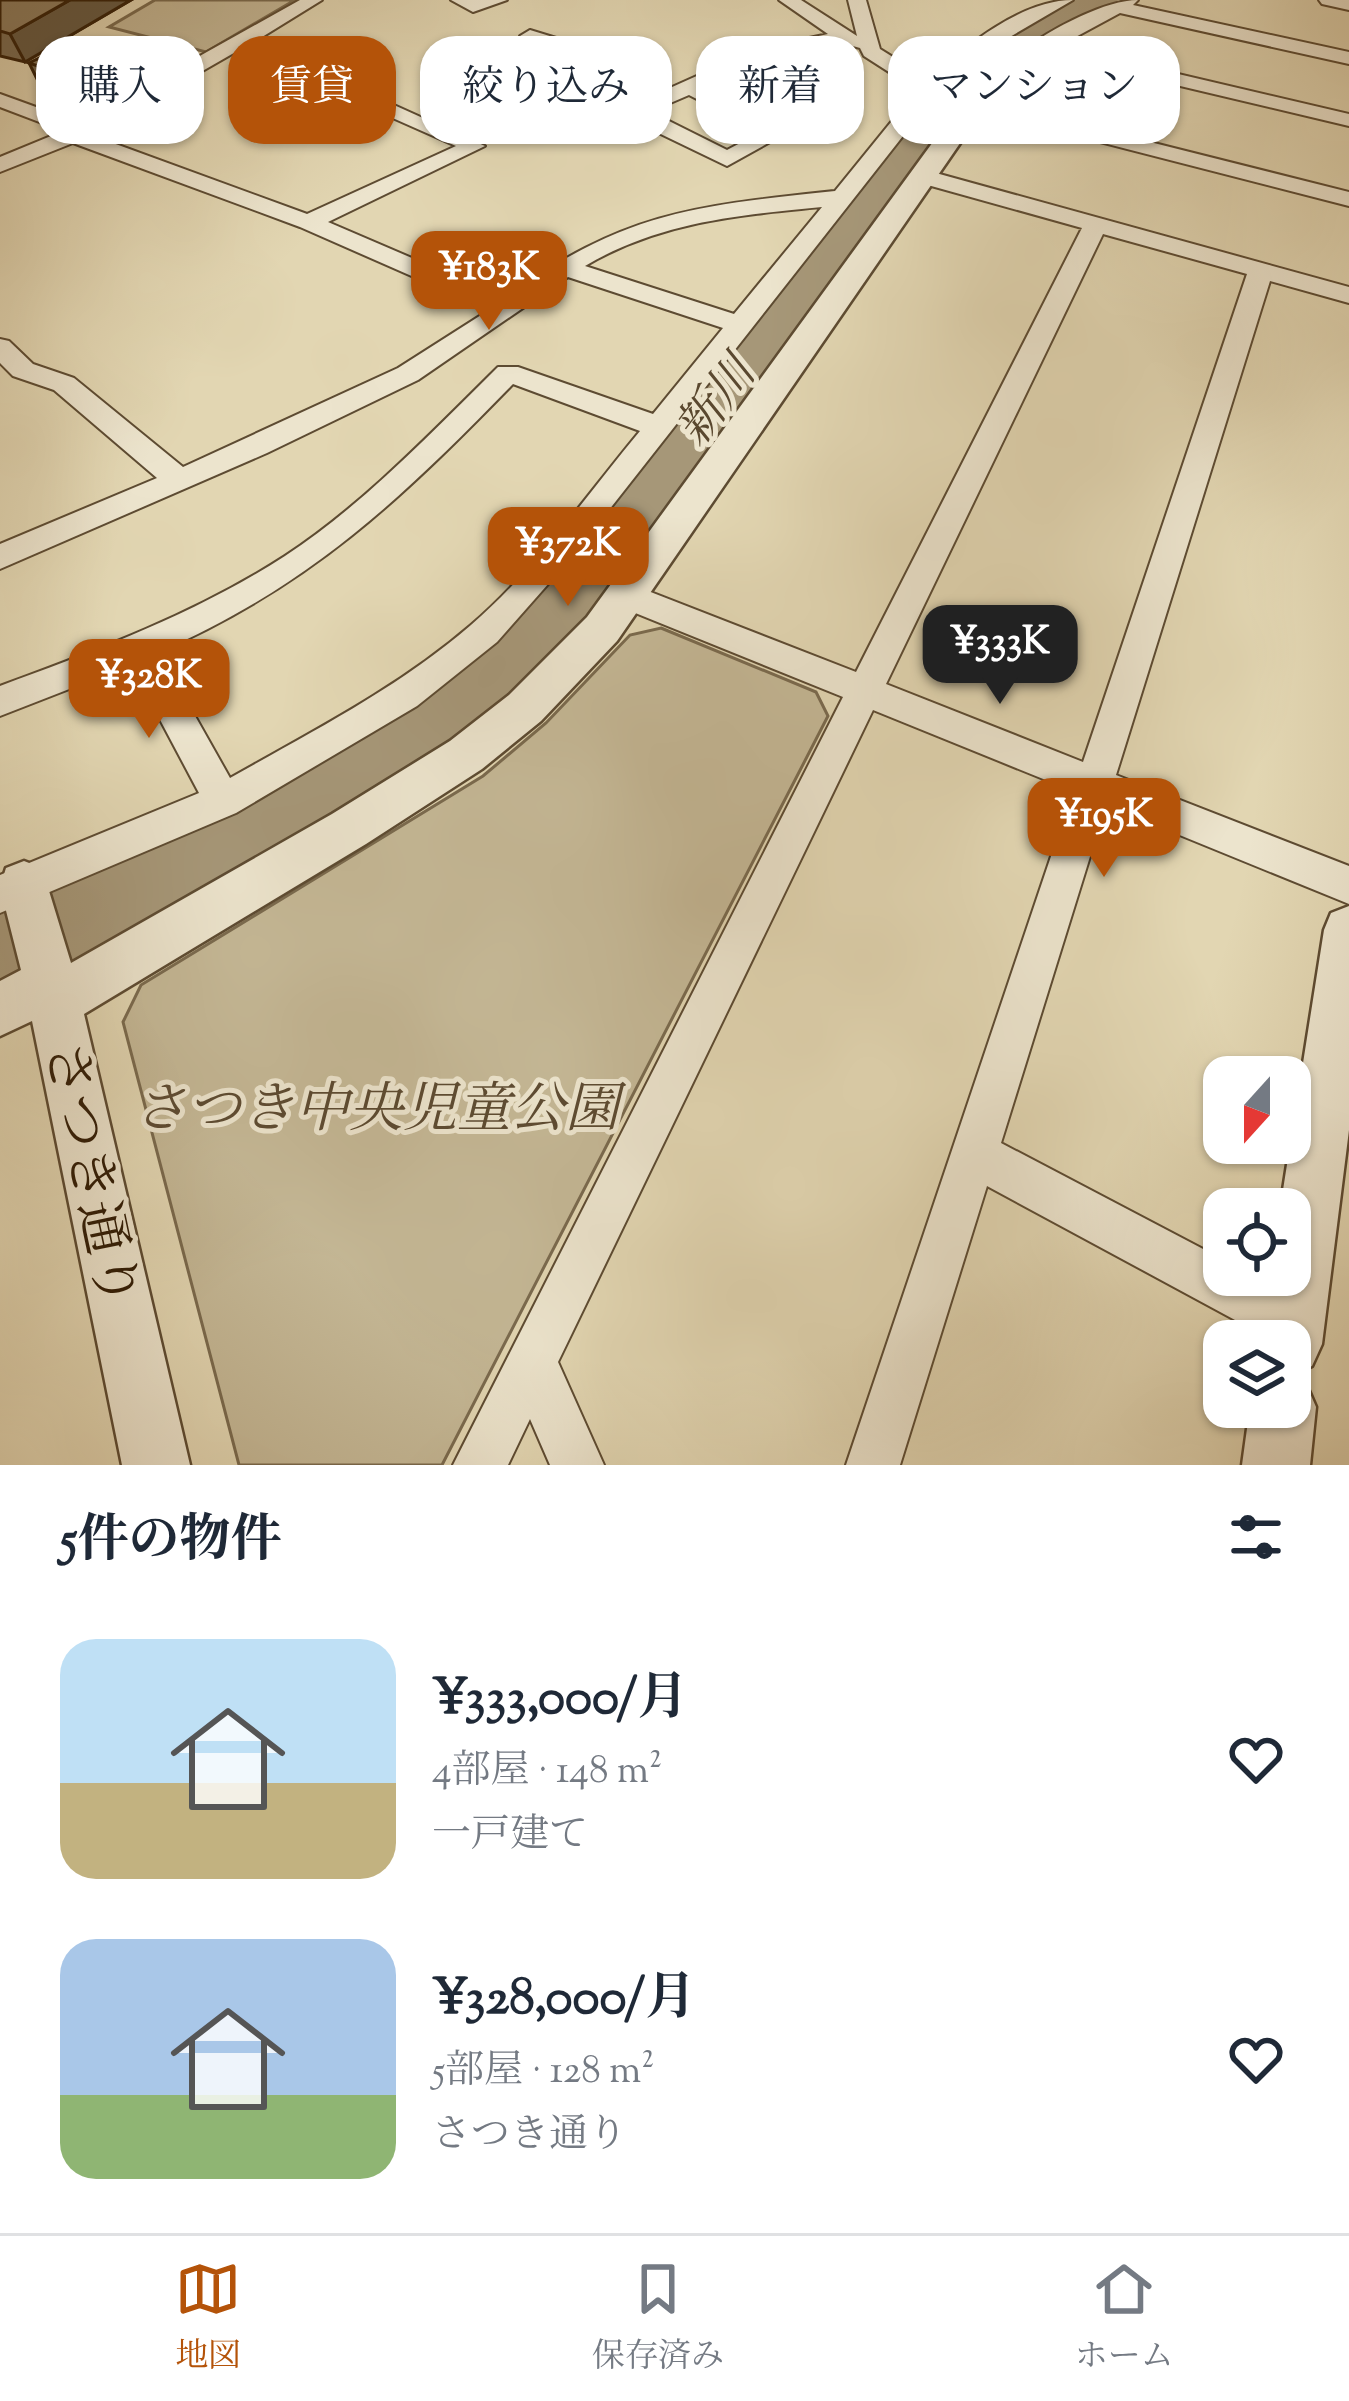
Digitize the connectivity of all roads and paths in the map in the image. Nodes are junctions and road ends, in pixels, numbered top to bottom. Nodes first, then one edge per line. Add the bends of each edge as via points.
1 (313, 0) edge
2 (460, 0) edge
3 (498, 0) edge
4 (788, 0) edge
5 (857, 0) edge
6 (1064, 0) edge
7 (1328, 0) edge
8 (1123, 4) edge
9 (1349, 4) edge
10 (250, 36) edge
11 (842, 36) edge
12 (999, 36) edge
13 (1066, 36) edge
14 (864, 48) edge
15 (871, 52) junction
16 (1349, 58) edge
17 (888, 62) edge
18 (1180, 81) edge
19 (696, 83) edge
20 (688, 86) junction
21 (672, 94) edge
22 (0, 100) edge
23 (396, 112) edge
24 (36, 115) edge
25 (1349, 121) edge
26 (672, 131) edge
27 (51, 144) edge
28 (106, 144) edge
29 (897, 144) edge
30 (935, 144) edge
31 (1133, 144) edge
32 (0, 165) edge
33 (925, 177) junction
34 (838, 198) junction
35 (1349, 199) edge
36 (308, 222) junction
37 (1096, 224) junction
38 (566, 268) junction
39 (1261, 270) junction
40 (1349, 295) edge
41 (504, 307) junction
42 (737, 324) junction
43 (0, 347) edge
44 (449, 353) junction
45 (508, 373) junction
46 (656, 426) junction
47 (178, 480) junction
48 (0, 557) edge
49 (625, 595) junction
50 (139, 646) junction
51 (862, 690) junction
52 (0, 701) edge
53 (1096, 784) junction
54 (223, 801) junction
55 (1349, 885) edge
56 (1349, 930) edge
57 (29, 950) edge
58 (975, 1154) junction
59 (1266, 1320) edge
60 (1293, 1320) edge
61 (533, 1366) junction
62 (1280, 1428) edge
63 (156, 1465) edge
64 (480, 1465) edge
65 (577, 1465) edge
66 (873, 1465) edge
67 (1276, 1465) edge

1 - 10 street
2 - 3 street
4 - 11 street
5 - 15 street
6 - 12 street
7 - 9 street
8 - 13 street
8 - 16 street
14 - 15 street
15 - 17 street
18 - 25 street
19 - 20 street
20 - 21 street
20 - 26 street via 777,132 728,159
22 - 24 street
23 - 36 street via 474,146
27 - 32 street
28 - 36 street
29 - 34 street
30 - 33 street
31 - 35 street
33 - 37 street
33 - 49 street
34 - 38 street via 694,215 602,246
34 - 42 street
36 - 41 street
37 - 39 street
37 - 51 street
38 - 41 street
38 - 42 street
39 - 40 street
39 - 53 street
41 - 44 street
42 - 46 street
43 - 47 street via 23,370 64,384
44 - 45 street
44 - 47 street
45 - 46 street
45 - 50 street via 332,539
46 - 54 street via 485,633 405,696
47 - 48 street
49 - 51 street
49 - 57 street via 578,656 466,754 349,830
50 - 52 street
50 - 54 street
51 - 53 street
51 - 61 street
53 - 55 street
53 - 58 street
54 - 57 street
56 - 60 street
57 - 63 street, さつき通り
58 - 59 street
58 - 66 street
61 - 64 street
61 - 65 street
62 - 67 street

